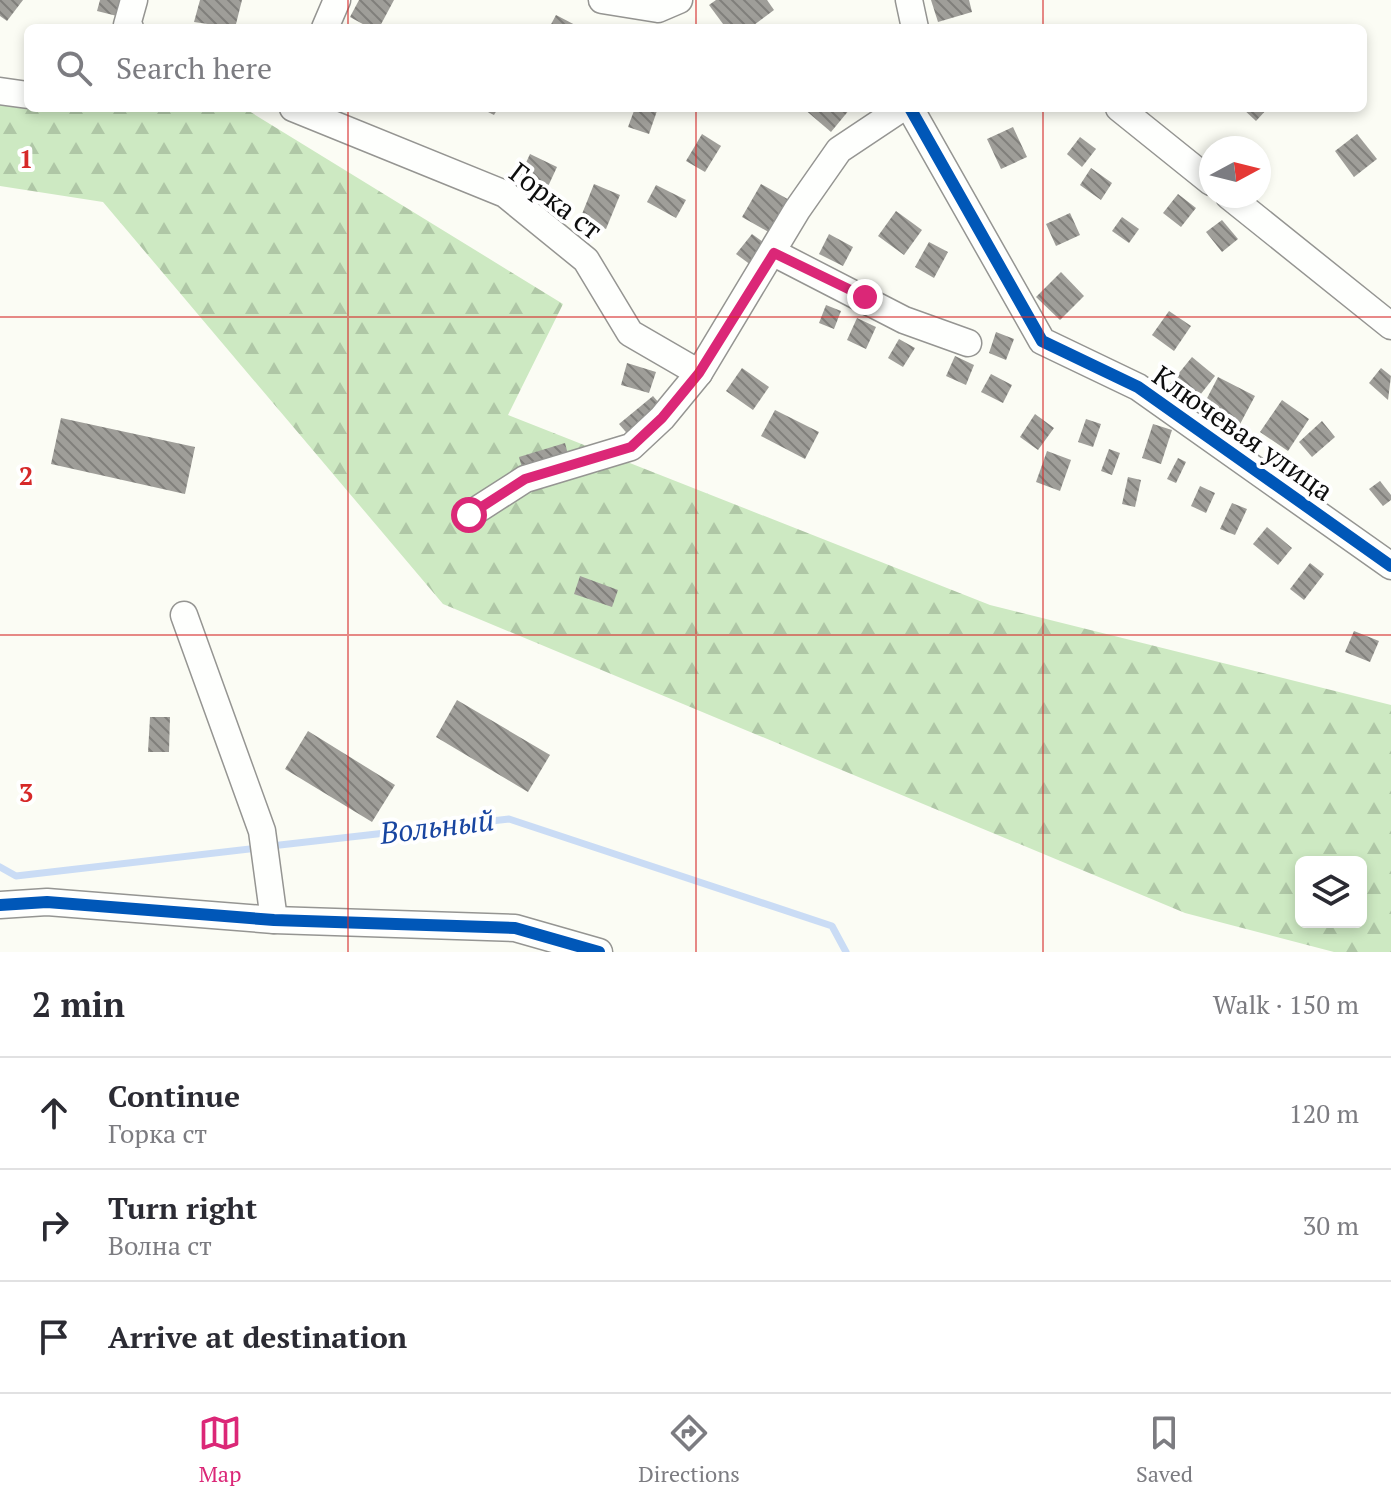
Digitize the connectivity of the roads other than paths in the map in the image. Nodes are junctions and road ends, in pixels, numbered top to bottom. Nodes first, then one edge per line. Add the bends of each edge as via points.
1 (134, 0) edge
2 (337, 0) edge
3 (602, 0) edge
4 (679, 0) edge
5 (909, 0) edge
6 (127, 24) edge
7 (327, 24) edge
8 (914, 24) edge
9 (0, 91) edge
10 (24, 94) edge
11 (303, 112) edge
12 (896, 112) edge
13 (912, 112) edge
14 (1124, 112) edge
15 (1199, 172) edge
16 (1244, 208) edge
17 (774, 253) junction
18 (1391, 326) edge
19 (968, 343) dead end
20 (699, 373) junction
21 (469, 515) dead end
22 (1391, 566) edge
23 (184, 615) dead end
24 (0, 905) edge
25 (274, 920) junction
26 (599, 952) edge

1 - 6 street
2 - 7 street
3 - 4 street via 658,9
5 - 8 street
9 - 10 street
11 - 20 street, Горка ст via 505,194 586,260 630,333
12 - 17 street via 839,150
13 - 22 street, Ключевая улица via 1042,341 1138,387
14 - 15 street
16 - 18 street
17 - 19 street via 904,320
17 - 20 street
20 - 21 street via 631,447 525,479
23 - 25 street via 262,831
24 - 25 street via 47,902
25 - 26 street via 515,928

